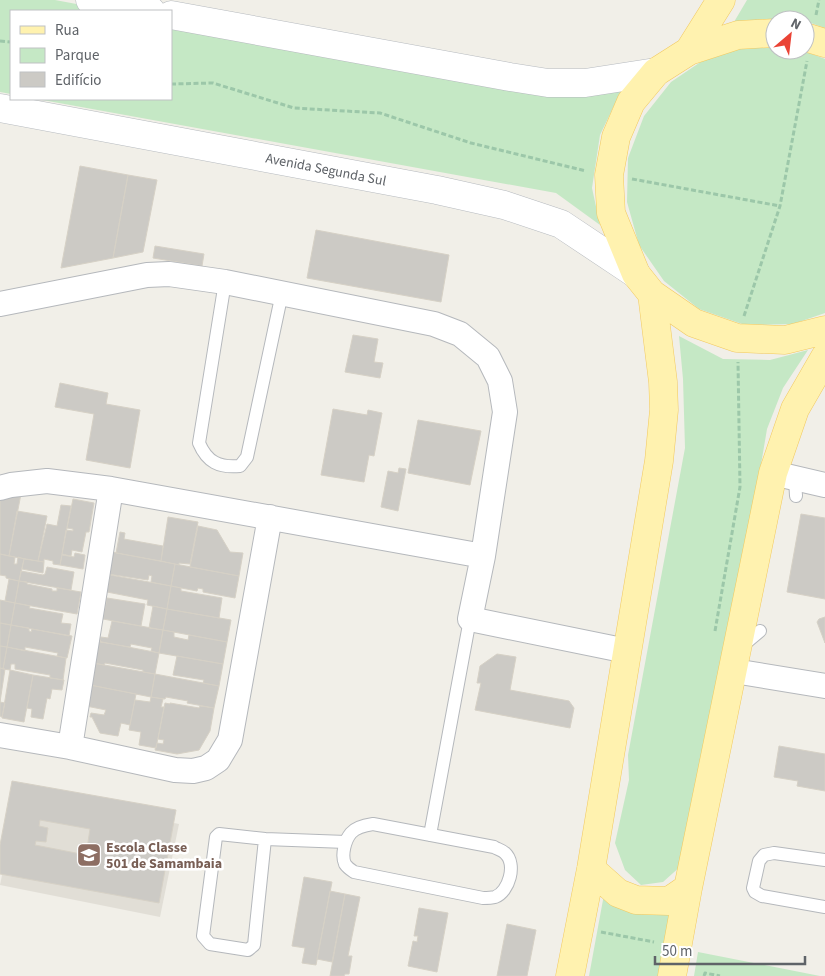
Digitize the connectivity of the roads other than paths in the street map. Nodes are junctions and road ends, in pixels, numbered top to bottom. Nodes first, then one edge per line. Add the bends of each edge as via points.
1 (90, 0) edge
2 (722, 0) edge
3 (145, 10) edge
4 (172, 15) edge
5 (765, 34) edge
6 (689, 51) junction
7 (656, 72) junction
8 (0, 108) edge
9 (225, 282) junction
10 (644, 284) junction
11 (282, 293) junction
12 (0, 304) edge
13 (825, 330) edge
14 (825, 357) edge
15 (788, 482) junction
16 (825, 485) edge
17 (0, 488) edge
18 (111, 489) junction
19 (270, 518) junction
20 (483, 556) junction
21 (470, 619) junction
22 (760, 630) dead end
23 (627, 651) junction
24 (736, 661) junction
25 (825, 686) edge
26 (0, 735) edge
27 (70, 747) junction
28 (430, 835) junction
29 (265, 839) junction
30 (346, 842) junction
31 (825, 860) edge
32 (591, 869) junction
33 (688, 888) junction
34 (825, 907) edge
35 (570, 976) edge
36 (672, 976) edge

1 - 3 main road
2 - 6 main road
4 - 7 main road via 548,82 585,82
5 - 6 main road via 738,35
6 - 7 main road
7 - 10 main road via 631,102 616,137 608,175 611,213
8 - 10 main road, Avenida Segunda Sul via 504,205 561,224
9 - 11 street
9 - 11 lane via 199,443 211,461 226,468 240,466 247,457
9 - 12 street via 169,274 147,275
10 - 13 main road via 694,324 737,338 785,340
10 - 23 main road via 664,410 659,461
11 - 20 street via 434,324 460,334 488,357 500,381 505,412
14 - 15 main road via 795,409
15 - 16 street
15 - 24 main road
17 - 18 street via 47,481
18 - 19 street
18 - 27 street
19 - 20 street
19 - 27 street via 230,740 218,760 206,768 184,771
20 - 21 street
21 - 23 street
21 - 28 lane
22 - 24 lane
23 - 32 main road
24 - 25 street
24 - 33 main road
26 - 27 street
28 - 30 lane via 373,824 351,832
28 - 30 lane via 494,847 505,853 509,861 509,882 494,897 483,898 354,872 346,864
29 - 29 lane via 216,836 203,936 210,944 248,950 254,945
29 - 30 lane
31 - 34 lane via 774,853 764,855 759,861 753,888 762,896
32 - 33 main road via 618,893 636,900 669,901
32 - 35 main road
33 - 36 main road

